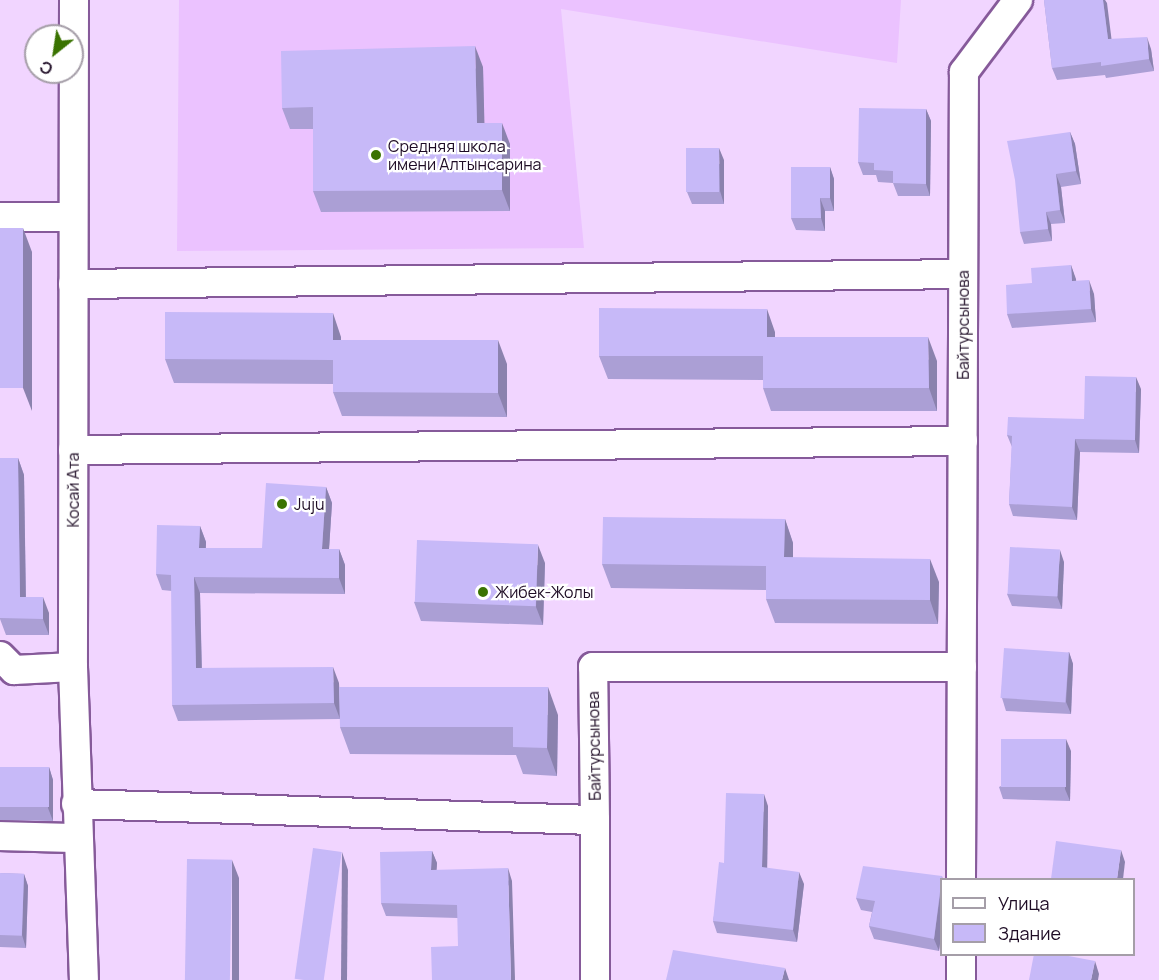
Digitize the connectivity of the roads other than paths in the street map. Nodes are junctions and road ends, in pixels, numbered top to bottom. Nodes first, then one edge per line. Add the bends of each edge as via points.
1 (74, 0) edge
2 (1018, 0) edge
3 (0, 217) edge
4 (73, 217) junction
5 (963, 274) junction
6 (73, 284) junction
7 (963, 441) junction
8 (73, 450) junction
9 (0, 656) edge
10 (74, 667) junction
11 (962, 667) junction
12 (76, 804) junction
13 (595, 820) junction
14 (0, 836) edge
15 (77, 838) junction
16 (961, 878) edge
17 (961, 956) edge
18 (84, 980) edge
19 (595, 980) edge
20 (961, 980) edge

1 - 4 street, Косай Ата
2 - 5 street, Байтурсынова via 964,72
3 - 4 street
4 - 6 street, Косай Ата
5 - 6 street
5 - 7 street, Байтурсынова
6 - 8 street, Косай Ата
7 - 8 street
7 - 11 street, Байтурсынова
8 - 10 street, Косай Ата
9 - 10 street via 14,670
10 - 12 street, Косай Ата
11 - 13 street, Байтурсынова via 593,667
11 - 16 street, Байтурсынова
12 - 13 street, Байтурсынова
12 - 15 street, Косай Ата
13 - 19 street
14 - 15 street
15 - 18 street, Косай Ата
17 - 20 street

